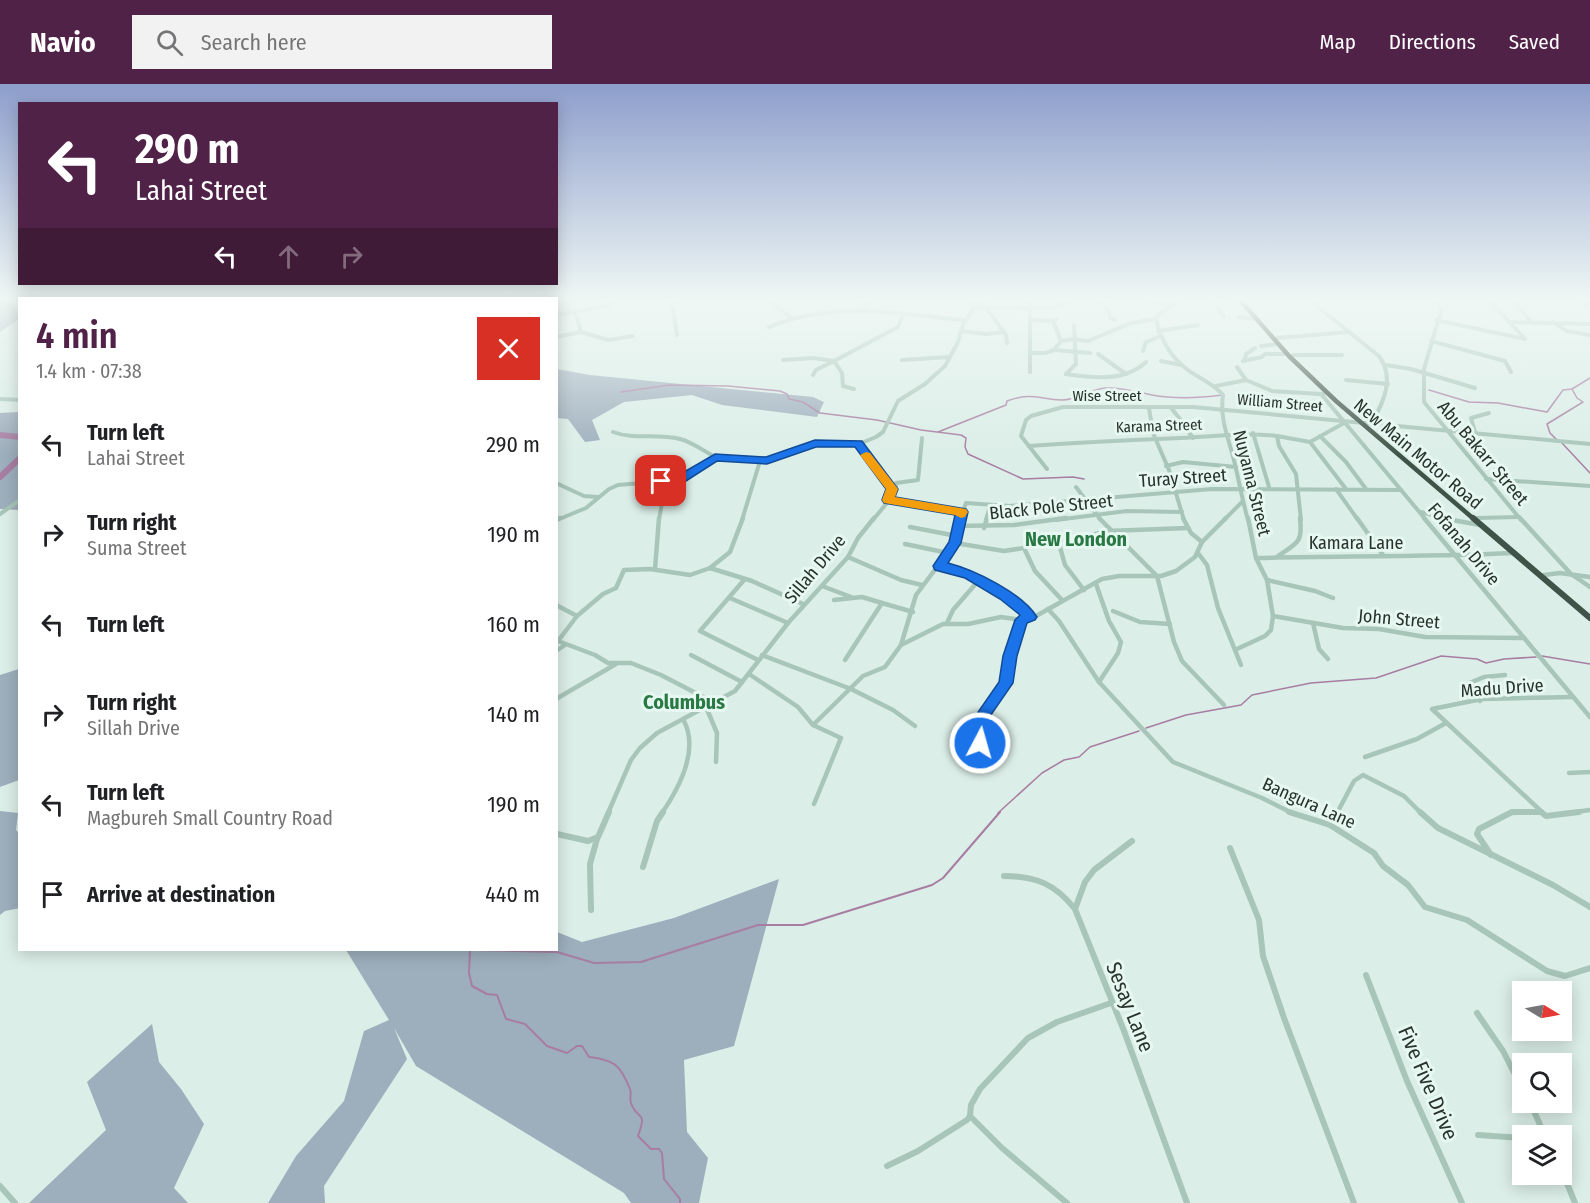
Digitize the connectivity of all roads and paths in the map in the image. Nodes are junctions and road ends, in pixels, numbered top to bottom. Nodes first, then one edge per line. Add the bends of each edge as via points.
1 (852, 351) edge
2 (953, 351) edge
3 (1050, 351) edge
4 (1068, 351) edge
5 (1171, 351) edge
6 (1250, 351) edge
7 (1287, 351) edge
8 (1373, 351) edge
9 (1429, 351) edge
10 (1469, 351) edge
11 (1078, 352) junction
12 (1031, 353) joint
13 (1090, 353) dead end
14 (1098, 354) dead end
15 (1290, 355) junction
16 (1342, 355) dead end
17 (950, 357) junction
18 (783, 360) dead end
19 (902, 360) dead end
20 (1161, 360) dead end
21 (834, 361) junction
22 (1146, 362) dead end
23 (1181, 365) junction
24 (1386, 365) junction
25 (1237, 367) dead end
26 (1030, 372) dead end
27 (1511, 372) dead end
28 (1425, 373) junction
29 (1125, 374) junction
30 (813, 375) dead end
31 (1124, 380) dead end
32 (1246, 380) junction
33 (1346, 380) dead end
34 (1388, 384) junction
35 (1216, 386) junction
36 (1475, 388) dead end
37 (854, 389) dead end
38 (1324, 393) junction
39 (0, 399) edge
40 (18, 400) edge
41 (1149, 408) junction
42 (1172, 409) junction
43 (1221, 410) junction
44 (1489, 413) dead end
45 (1180, 419) dead end
46 (1345, 423) junction
47 (1367, 423) junction
48 (1186, 428) dead end
49 (1446, 430) junction
50 (613, 432) dead end
51 (1475, 432) junction
52 (1254, 433) junction
53 (1226, 434) junction
54 (1277, 436) junction
55 (1320, 436) junction
56 (922, 438) dead end
57 (1153, 438) junction
58 (1192, 438) junction
59 (1310, 442) junction
60 (859, 444) junction
61 (1590, 444) edge
62 (1029, 446) junction
63 (715, 457) junction
64 (760, 461) junction
65 (1166, 466) junction
66 (1236, 467) junction
67 (1047, 469) dead end
68 (1486, 479) junction
69 (673, 481) junction
70 (558, 484) edge
71 (1590, 486) edge
72 (1076, 487) dead end
73 (1269, 487) junction
74 (1239, 488) junction
75 (892, 489) junction
76 (1336, 489) junction
77 (1346, 489) junction
78 (1366, 489) junction
79 (1298, 490) junction
80 (1401, 490) junction
81 (1175, 491) junction
82 (598, 497) junction
83 (1085, 499) junction
84 (888, 500) junction
85 (18, 501) edge
86 (1243, 501) junction
87 (990, 506) junction
88 (1419, 511) junction
89 (962, 512) junction
90 (1182, 512) junction
91 (0, 514) edge
92 (1096, 515) junction
93 (1519, 517) junction
94 (1476, 518) junction
95 (558, 519) edge
96 (1481, 525) junction
97 (910, 526) dead end
98 (958, 526) junction
99 (984, 528) junction
100 (1188, 528) junction
101 (1113, 532) junction
102 (957, 536) junction
103 (1058, 540) junction
104 (1202, 542) junction
105 (905, 543) dead end
106 (955, 543) junction
107 (1024, 548) junction
108 (948, 553) junction
109 (1198, 553) junction
110 (1514, 553) junction
111 (1277, 556) junction
112 (1383, 556) junction
113 (848, 557) junction
114 (1457, 557) junction
115 (1256, 558) junction
116 (940, 566) junction
117 (710, 568) junction
118 (655, 569) junction
119 (1571, 574) junction
120 (1544, 575) junction
121 (1157, 576) junction
122 (1590, 577) edge
123 (744, 580) junction
124 (979, 580) junction
125 (1267, 580) junction
126 (1096, 584) junction
127 (922, 585) junction
128 (822, 586) junction
129 (1590, 587) edge
130 (1084, 590) junction
131 (851, 597) junction
132 (730, 598) junction
133 (1333, 598) dead end
134 (834, 600) dead end
135 (1062, 600) junction
136 (882, 603) junction
137 (803, 604) junction
138 (558, 606) edge
139 (1048, 609) junction
140 (1113, 611) dead end
141 (912, 614) junction
142 (577, 616) junction
143 (1274, 616) junction
144 (1590, 616) edge
145 (1030, 617) junction
146 (1022, 620) junction
147 (788, 623) junction
148 (947, 623) junction
149 (1313, 623) junction
150 (1170, 624) junction
151 (1524, 638) junction
152 (558, 640) edge
153 (558, 642) edge
154 (565, 645) junction
155 (901, 645) junction
156 (1237, 649) junction
157 (558, 650) edge
158 (691, 655) dead end
159 (762, 655) junction
160 (1328, 659) dead end
161 (758, 660) junction
162 (845, 660) dead end
163 (618, 662) junction
164 (1241, 664) dead end
165 (749, 674) junction
166 (1505, 675) dead end
167 (742, 682) junction
168 (1099, 682) junction
169 (850, 690) junction
170 (1574, 697) junction
171 (558, 698) edge
172 (1480, 701) junction
173 (715, 703) junction
174 (1224, 705) dead end
175 (706, 707) junction
176 (1590, 717) edge
177 (684, 721) junction
178 (1446, 723) junction
179 (813, 725) junction
180 (915, 726) dead end
181 (1365, 757) dead end
182 (716, 762) dead end
183 (963, 762) dead end
184 (1569, 772) dead end
185 (1590, 772) edge
186 (814, 804) dead end
187 (1590, 810) edge
188 (1541, 812) junction
189 (1330, 825) junction
190 (558, 834) edge
191 (598, 837) junction
192 (1132, 841) dead end
193 (1230, 848) dead end
194 (1493, 858) junction
195 (643, 867) dead end
196 (1004, 876) dead end
197 (1590, 907) edge
198 (1075, 909) junction
199 (591, 910) dead end
200 (1590, 968) edge
201 (1366, 975) dead end
202 (1111, 1003) junction
203 (1477, 1013) dead end
204 (1512, 1069) edge
205 (970, 1116) junction
206 (1478, 1135) dead end
207 (1512, 1137) edge
208 (887, 1166) dead end
209 (1567, 1185) edge
210 (0, 1186) edge
211 (15, 1203) edge
212 (1067, 1203) edge
213 (1187, 1203) edge
214 (1354, 1203) edge
215 (1462, 1203) edge
216 (1575, 1203) edge

1 - 21 street
2 - 17 street
3 - 12 street
4 - 11 street
5 - 23 street
6 - 15 street via 1244,360 1265,354
7 - 15 highway, New Main Motor Road
8 - 24 street
9 - 28 street, Abu Bakarr Street
10 - 27 street via 1505,361
11 - 13 street
11 - 29 street via 1077,363 1066,374
12 - 26 street
14 - 29 street
15 - 16 street
15 - 38 highway, New Main Motor Road
15 - 47 highway, New Main Motor Road
17 - 19 street
17 - 60 street via 933,377 898,401 881,434
18 - 21 street
20 - 23 street
21 - 30 street
21 - 37 street via 842,374 843,386
22 - 29 street
23 - 35 street
24 - 28 street
24 - 34 street
25 - 32 street
28 - 36 street
28 - 49 street, Abu Bakarr Street via 1423,398
29 - 31 street
32 - 35 street
32 - 38 street via 1272,390
33 - 34 street
34 - 47 street via 1383,403
35 - 43 street, Nuyama Street via 1222,394
38 - 46 street, Fofanah Drive
38 - 47 highway, New Main Motor Road
39 - 40 street
41 - 42 street, Wise Street
41 - 57 street
41 - 62 street, Wise Street via 1072,407 1040,413 1028,418 1023,428 1021,436
42 - 43 street, Wise Street
42 - 45 street
43 - 46 street, William Street
43 - 53 street, Nuyama Street
44 - 51 street via 1471,418
46 - 47 street, William Street
46 - 55 street
46 - 80 street, Fofanah Drive
47 - 49 street, William Street
47 - 94 highway, New Main Motor Road
47 - 96 highway, New Main Motor Road
48 - 58 street
49 - 51 street, William Street
49 - 68 street, Abu Bakarr Street
50 - 63 street via 681,439
51 - 61 street, William Street
52 - 53 street, Karama Street
52 - 54 street, Karama Street
52 - 73 street
53 - 58 street, Karama Street
53 - 66 street, Nuyama Street
54 - 59 street, Karama Street
54 - 79 street via 1296,474
55 - 59 street
55 - 78 street
56 - 75 street via 918,480 896,483
57 - 58 street, Karama Street
57 - 62 street, Karama Street
57 - 65 street
59 - 77 street
60 - 64 street via 815,443
60 - 75 street
62 - 67 street
63 - 64 street
63 - 69 street
64 - 117 street via 730,552
65 - 66 street via 1180,462
65 - 81 street
66 - 74 street, Nuyama Street
68 - 71 street
68 - 93 street, Abu Bakarr Street
69 - 82 street via 624,483
69 - 118 street via 666,490 660,514
70 - 82 street via 584,496
72 - 83 street
73 - 74 street, Turay Street
73 - 79 street, Turay Street
74 - 81 street, Turay Street
74 - 86 street, Nuyama Street
75 - 84 street, Sillah Drive
76 - 77 street, Turay Street
76 - 79 street, Turay Street
76 - 112 street
77 - 78 street, Turay Street
78 - 80 street, Turay Street
79 - 111 street via 1301,539
80 - 88 street, Fofanah Drive
81 - 83 street, Turay Street
81 - 90 street
82 - 95 street via 586,508
83 - 87 street, Turay Street
83 - 92 street
84 - 89 street
84 - 113 street, Sillah Drive
85 - 91 street
86 - 104 street
86 - 115 street, Nuyama Street
87 - 89 street, Turay Street via 968,503
87 - 99 street
88 - 96 street
88 - 114 street, Fofanah Drive
89 - 98 street
90 - 92 street, Black Pole Street
90 - 100 street
92 - 99 street, Black Pole Street
92 - 101 street
93 - 94 street
93 - 119 street, Abu Bakarr Street
94 - 120 highway, New Main Motor Road
96 - 110 highway, New Main Motor Road
97 - 102 street
98 - 99 street, Black Pole Street
98 - 102 street
100 - 101 street
100 - 104 street
101 - 103 street
101 - 121 street
102 - 106 street
103 - 107 street
103 - 130 street via 1065,565
104 - 109 street
105 - 108 street
106 - 107 street via 996,550
106 - 108 street
107 - 135 street via 1035,571
108 - 116 street
109 - 121 street via 1176,571
109 - 156 street via 1207,565 1218,608
110 - 114 street, Kamara Lane
110 - 144 highway, New Main Motor Road
111 - 112 street, Kamara Lane
111 - 115 street, Kamara Lane
112 - 114 street, Kamara Lane
113 - 127 street
113 - 128 street, Sillah Drive
114 - 151 street, Fofanah Drive
115 - 125 street, Nuyama Street
116 - 124 street
116 - 127 street
117 - 118 street via 702,573 681,574
117 - 123 street
118 - 142 street via 622,571 616,588
119 - 120 street
119 - 122 street
119 - 129 street, Abu Bakarr Street
120 - 144 highway, New Main Motor Road
121 - 126 street via 1119,576
121 - 150 street
123 - 132 street
123 - 137 street
124 - 145 street
124 - 148 street
125 - 133 street, John Street
125 - 143 street, Nuyama Street
126 - 130 street
126 - 168 street via 1121,642
127 - 141 street
128 - 131 street
128 - 137 street, Sillah Drive
130 - 135 street
131 - 134 street
131 - 136 street via 867,597
132 - 147 street
132 - 161 street via 700,631
135 - 139 street
136 - 141 street
136 - 162 street
137 - 147 street, Sillah Drive
138 - 142 street
139 - 145 street
139 - 168 street, Bangura Lane
140 - 150 street via 1128,619
141 - 155 street
142 - 152 street
143 - 149 street, John Street
143 - 156 street via 1271,630 1265,636
145 - 146 street
146 - 148 street via 1001,617 968,624
146 - 183 street via 1006,683 981,718 980,743
147 - 159 street, Sillah Drive
148 - 155 street
149 - 151 street, John Street via 1425,637
149 - 160 street via 1321,654
150 - 174 street via 1182,661
151 - 170 street, Fofanah Drive
153 - 154 street
154 - 157 street
154 - 163 street via 608,663
155 - 169 street via 885,667 868,672
156 - 164 street
158 - 167 street
159 - 161 street, Sillah Drive
159 - 169 street
161 - 165 street, Sillah Drive
163 - 171 street
163 - 173 street via 661,675
165 - 167 street, Sillah Drive
165 - 179 street via 798,707
166 - 172 street via 1467,684
167 - 173 street, Sillah Drive
168 - 189 street, Bangura Lane via 1173,762 1294,814
169 - 179 street
169 - 180 street via 898,712
170 - 172 street, Madu Drive
170 - 176 street, Fofanah Drive
172 - 178 street, Madu Drive via 1432,709
173 - 175 street, Sillah Drive
175 - 177 street, Sillah Drive
175 - 182 street via 719,731
177 - 191 street, Sillah Drive via 657,734 635,754
177 - 195 street via 689,731 688,756 676,793 657,821
178 - 181 street via 1419,738
178 - 188 street
179 - 186 street via 841,738
184 - 185 street
187 - 188 street via 1546,816
188 - 194 street via 1512,812 1479,829 1477,834
189 - 194 street via 1353,782 1363,775 1406,796 1432,825
189 - 200 street, Bangura Lane via 1374,853 1425,907 1467,920 1556,974 1565,976
190 - 191 street via 588,841
191 - 199 street, Sillah Drive via 590,864
192 - 198 street via 1095,868
193 - 214 street via 1259,920 1258,939 1283,1016
194 - 197 street via 1551,882
196 - 198 street, Sesay Lane via 1052,883
198 - 202 street, Sesay Lane
201 - 215 street, Five Five Drive via 1407,1081
202 - 205 street via 1057,1022 1028,1038 980,1089
202 - 213 street, Sesay Lane
203 - 204 street
205 - 208 street via 918,1151
205 - 212 street
206 - 207 street
209 - 216 street
210 - 211 street

